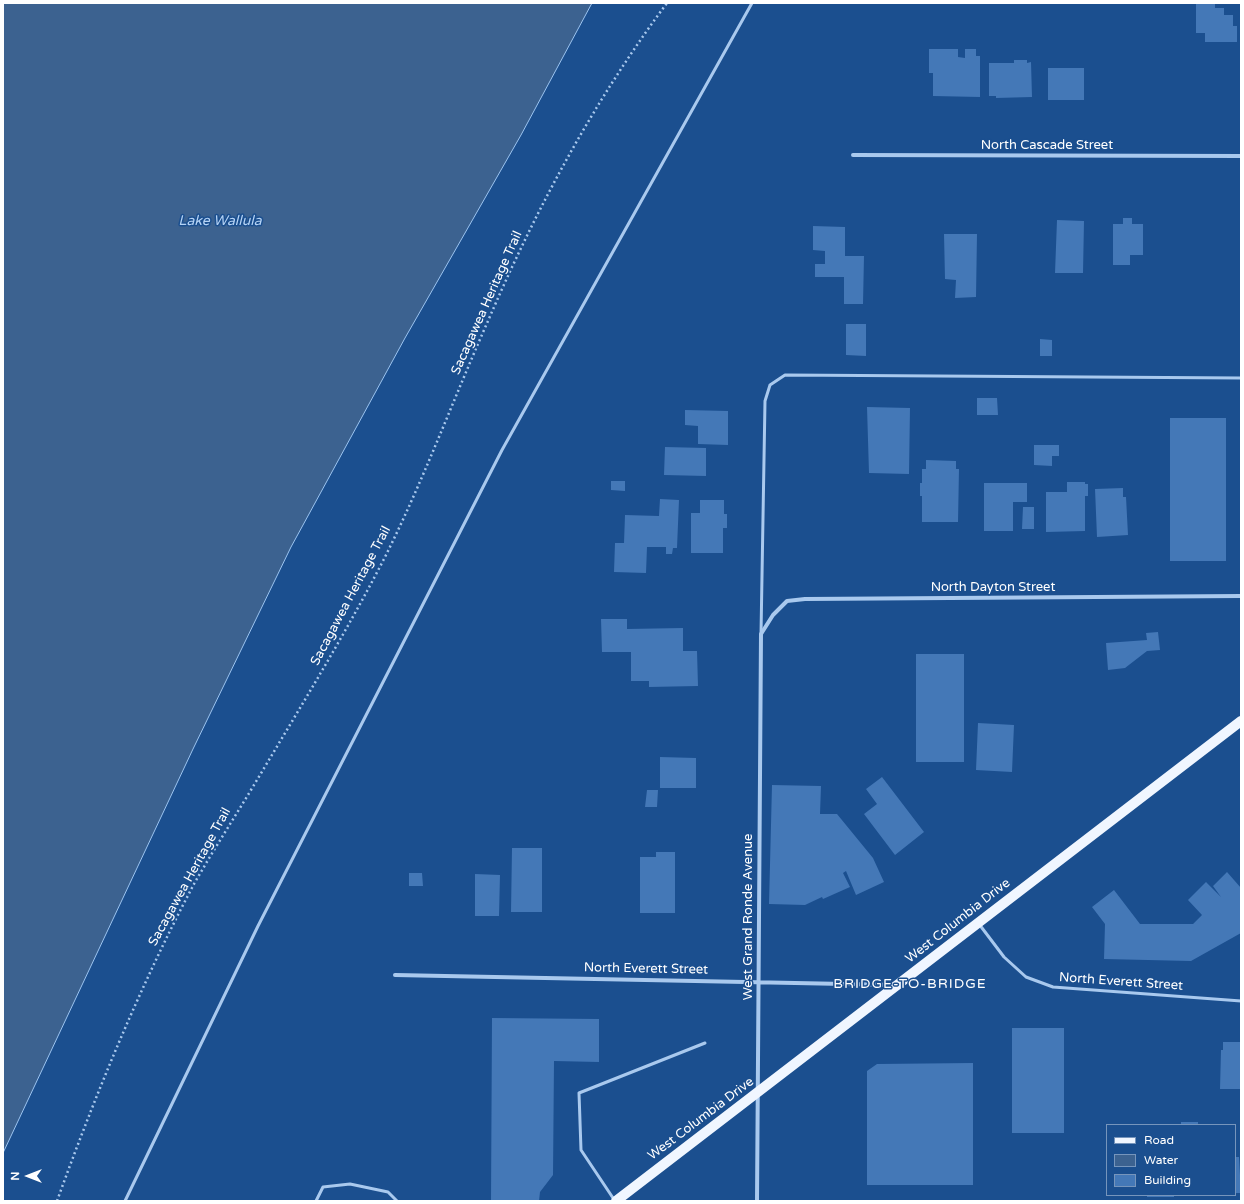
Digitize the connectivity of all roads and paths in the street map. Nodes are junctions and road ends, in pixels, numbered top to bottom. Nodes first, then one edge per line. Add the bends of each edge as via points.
1 (667, 3) edge
2 (752, 3) edge
3 (853, 155) dead end
4 (1241, 156) edge
5 (1241, 378) edge
6 (1241, 596) edge
7 (761, 634) junction
8 (1241, 721) edge
9 (978, 923) junction
10 (395, 975) dead end
11 (758, 981) junction
12 (898, 985) junction
13 (1241, 1001) edge
14 (705, 1043) dead end
15 (759, 1091) junction
16 (57, 1201) edge
17 (124, 1201) edge
18 (316, 1201) edge
19 (397, 1201) edge
20 (615, 1201) edge
21 (758, 1201) edge

1 - 16 path, Sacagawea Heritage Trail via 610,85 555,180 490,316 438,443 386,555 338,644 214,850 171,930 122,1034
2 - 17 lane via 502,450 262,919
3 - 4 street, North Cascade Street
5 - 7 lane via 785,375 770,385 765,401
6 - 7 street, North Dayton Street via 787,601 773,615
7 - 11 street, West Grand Ronde Avenue
8 - 9 main road, West Columbia Drive
9 - 12 main road, West Columbia Drive
9 - 13 lane, North Everett Street via 1004,956 1026,978 1053,987
10 - 11 street, North Everett Street
11 - 12 street, North Everett Street
11 - 15 street, West Grand Ronde Avenue
12 - 15 main road, West Columbia Drive
14 - 20 lane via 579,1092 581,1150
15 - 20 main road, West Columbia Drive
15 - 21 street, West Grand Ronde Avenue
18 - 19 lane via 323,1187 350,1184 388,1192

